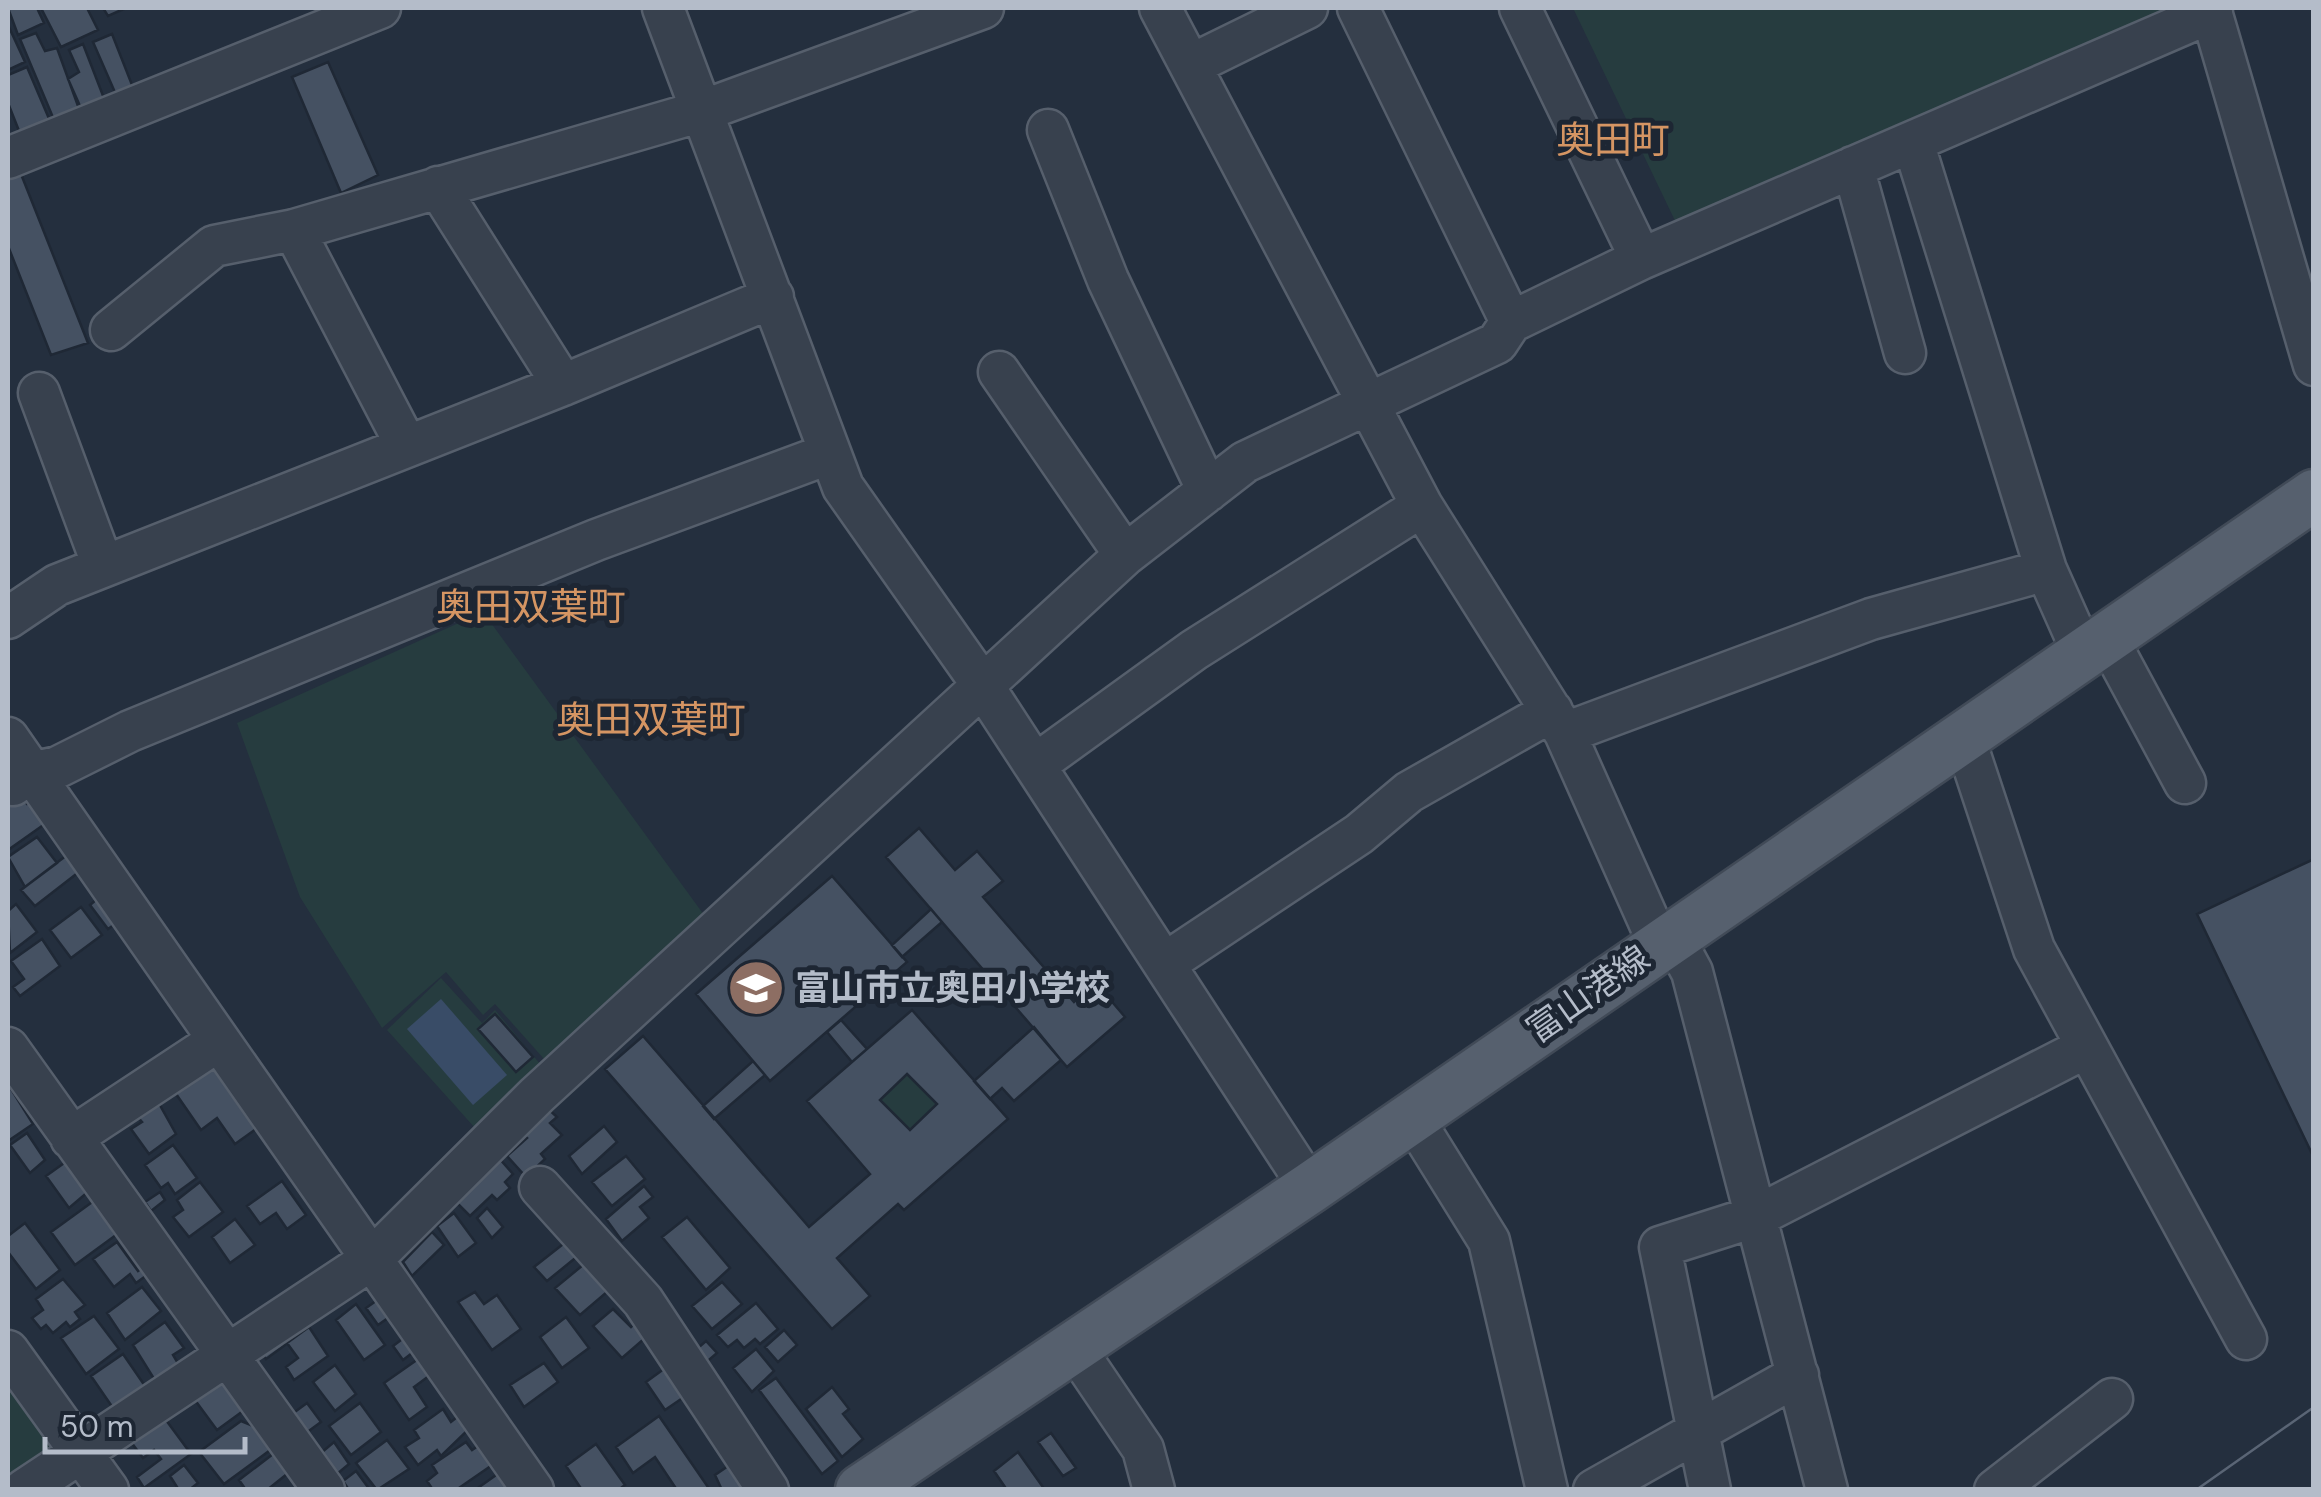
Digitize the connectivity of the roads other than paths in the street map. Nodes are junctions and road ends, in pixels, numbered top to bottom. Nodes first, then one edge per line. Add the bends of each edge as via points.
1 (380, 8) edge
2 (663, 8) edge
3 (983, 8) edge
4 (1160, 8) edge
5 (1307, 8) edge
6 (1358, 8) edge
7 (1520, 8) edge
8 (2218, 11) edge
9 (1190, 65) junction
10 (702, 110) junction
11 (1048, 130) dead end
12 (1913, 142) junction
13 (8, 158) edge
14 (1854, 167) junction
15 (438, 187) junction
16 (294, 230) junction
17 (1642, 259) junction
18 (772, 296) junction
19 (1511, 322) junction
20 (110, 330) dead end
21 (1905, 353) dead end
22 (2314, 366) edge
23 (999, 372) dead end
24 (563, 385) junction
25 (39, 393) dead end
26 (1367, 404) junction
27 (406, 445) junction
28 (828, 454) junction
29 (1208, 491) junction
30 (2314, 495) edge
31 (1422, 506) junction
32 (1125, 555) junction
33 (103, 566) junction
34 (2046, 570) junction
35 (8, 618) edge
36 (2094, 644) junction
37 (982, 683) junction
38 (1559, 722) junction
39 (1963, 734) junction
40 (8, 738) edge
41 (1035, 765) junction
42 (19, 781) edge
43 (2184, 783) dead end
44 (1665, 940) junction
45 (1164, 964) junction
46 (218, 1041) junction
47 (2087, 1047) junction
48 (8, 1048) edge
49 (1412, 1117) junction
50 (72, 1138) junction
51 (540, 1186) dead end
52 (1310, 1188) junction
53 (1757, 1216) junction
54 (372, 1259) junction
55 (2246, 1339) dead end
56 (1074, 1347) junction
57 (8, 1351) edge
58 (226, 1356) junction
59 (1798, 1375) junction
60 (2112, 1399) dead end
61 (1696, 1433) junction
62 (82, 1451) junction
63 (24, 1490) edge
64 (108, 1490) edge
65 (324, 1490) edge
66 (532, 1490) edge
67 (768, 1490) edge
68 (861, 1490) edge
69 (1154, 1490) edge
70 (1547, 1490) edge
71 (1594, 1490) edge
72 (1710, 1490) edge
73 (1827, 1490) edge
74 (1995, 1490) edge

1 - 13 street
2 - 10 street
3 - 10 street
4 - 9 street
5 - 9 street
6 - 19 street
7 - 17 street
8 - 12 street
8 - 22 street
9 - 26 street
10 - 15 street
10 - 18 street
11 - 29 street via 1108,280
12 - 14 street
12 - 34 street
14 - 17 street
14 - 21 street
15 - 16 street
15 - 24 street
16 - 20 street via 214,246
16 - 27 street
17 - 19 street
18 - 24 street
18 - 28 street
19 - 26 street via 1497,343
23 - 32 street
24 - 27 street
25 - 33 street
26 - 29 street via 1245,462
26 - 31 street
27 - 33 street
28 - 37 street via 843,486
28 - 42 street via 596,540
29 - 32 street
30 - 36 main road, 富山港線
31 - 38 street
31 - 41 street via 1194,650
32 - 37 street
33 - 35 street via 57,584
34 - 36 street
34 - 38 street via 1871,619
36 - 39 main road, 富山港線
36 - 43 street
37 - 41 street
37 - 54 street via 537,1095
38 - 44 street
38 - 45 street via 1409,792 1359,834
39 - 44 main road, 富山港線
39 - 47 street via 2034,949
40 - 42 street
41 - 45 street
42 - 46 street
44 - 49 main road, 富山港線
44 - 53 street via 1692,972
45 - 52 street
46 - 50 street
46 - 54 street
47 - 53 street
47 - 55 street
48 - 50 street
49 - 52 main road, 富山港線
49 - 70 street via 1490,1241
50 - 58 street
51 - 67 street via 643,1301
52 - 56 main road, 富山港線
53 - 59 street
53 - 61 street via 1660,1248
54 - 58 street
54 - 66 street
56 - 68 main road, 富山港線
56 - 69 street via 1143,1448
57 - 62 street
58 - 62 street
58 - 65 street
59 - 61 street
59 - 73 street
60 - 74 street
61 - 71 street
61 - 72 street
62 - 63 street
62 - 64 street

